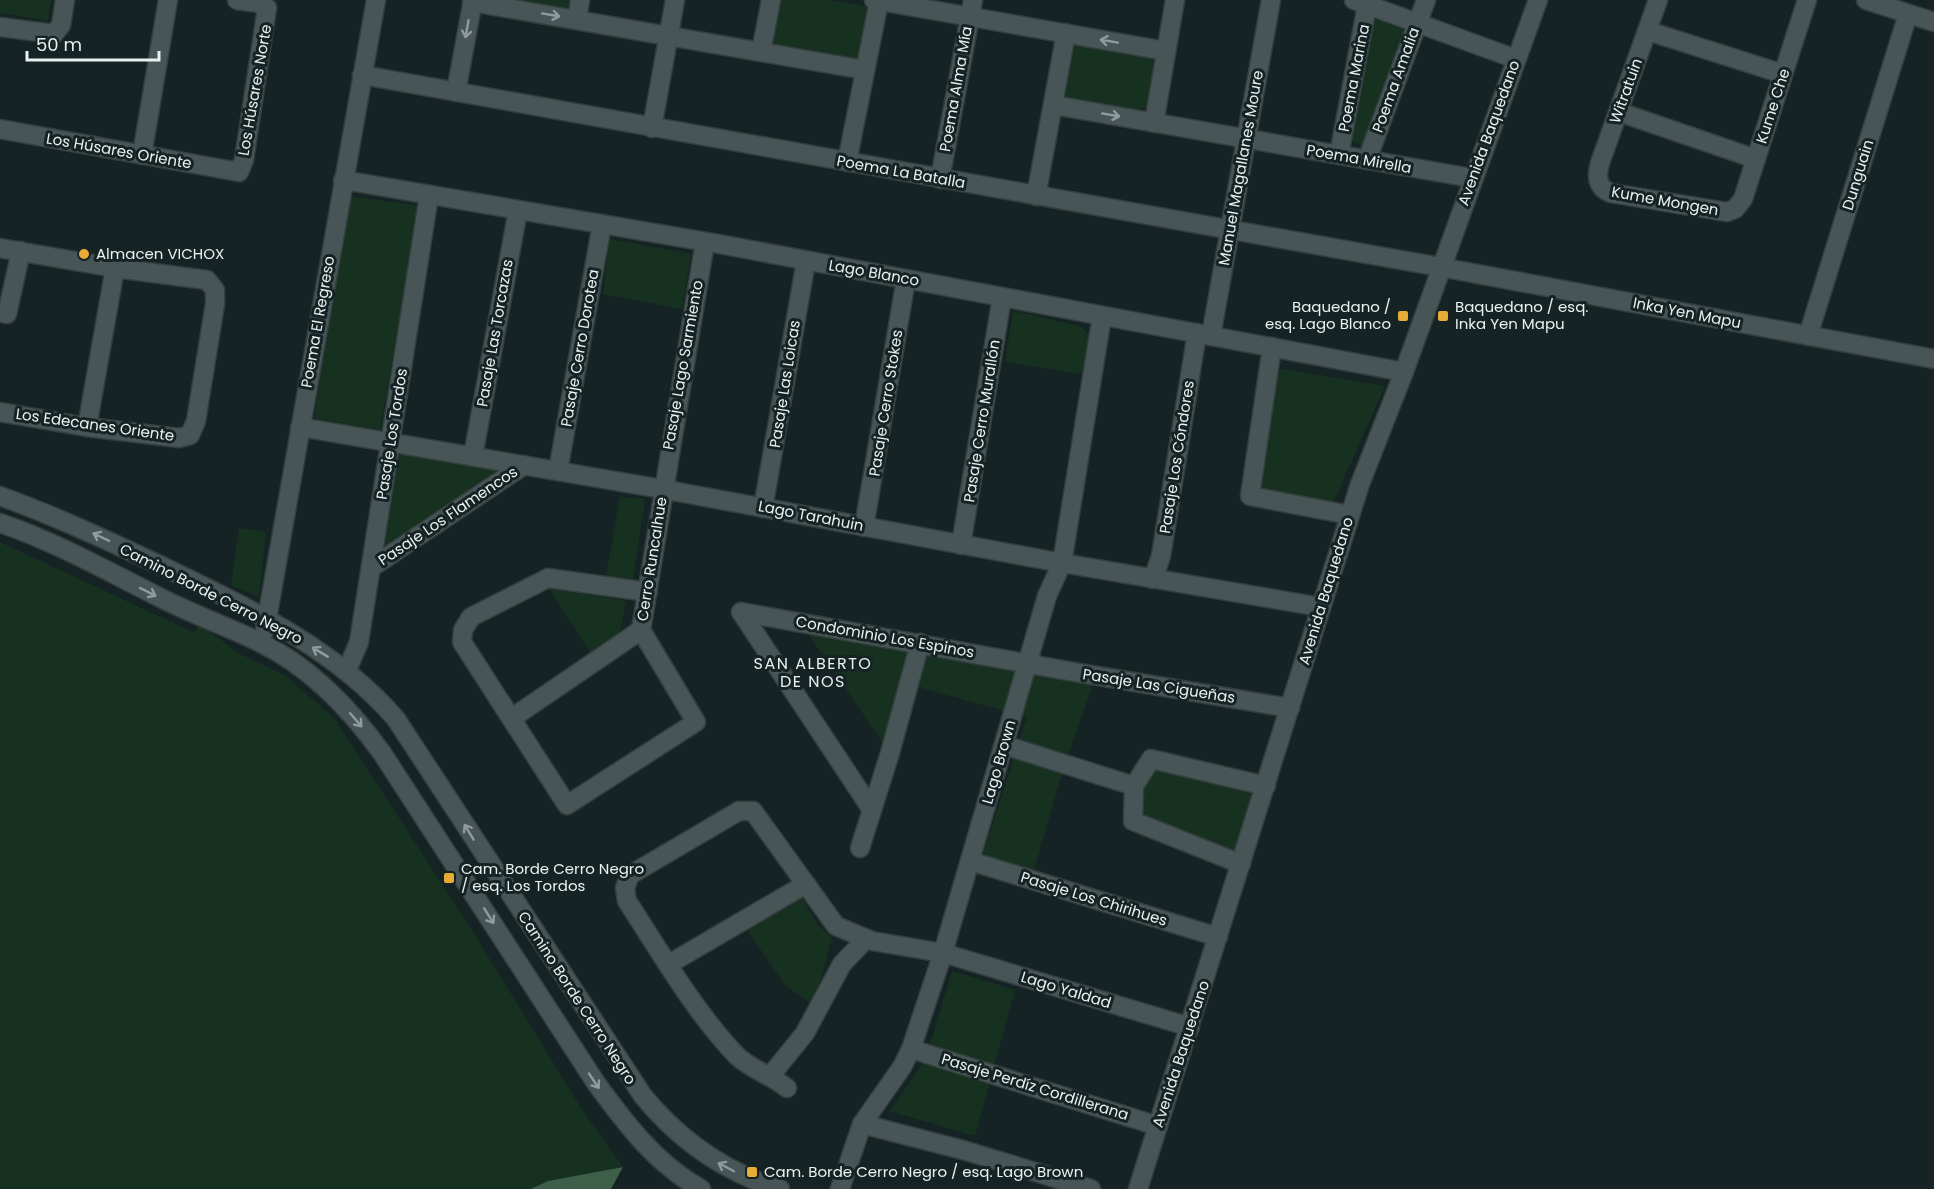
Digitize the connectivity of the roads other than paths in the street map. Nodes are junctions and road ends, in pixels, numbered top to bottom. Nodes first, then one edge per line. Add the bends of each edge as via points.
1 (65, 0) edge
2 (168, 0) edge
3 (237, 0) edge
4 (376, 0) edge
5 (580, 0) edge
6 (675, 0) edge
7 (771, 0) edge
8 (874, 0) edge
9 (1175, 0) edge
10 (1271, 0) edge
11 (1426, 0) edge
12 (1538, 0) edge
13 (1658, 0) edge
14 (1807, 0) edge
15 (1866, 0) edge
16 (472, 1) edge
17 (879, 1) edge
18 (1363, 2) edge
19 (971, 8) edge
20 (1908, 14) junction
21 (577, 20) junction
22 (1934, 22) edge
23 (1418, 23) junction
24 (0, 27) edge
25 (1648, 31) junction
26 (1066, 33) junction
27 (669, 35) junction
28 (1166, 51) junction
29 (761, 52) junction
30 (1516, 59) junction
31 (865, 70) junction
32 (1783, 74) junction
33 (362, 75) junction
34 (456, 92) junction
35 (1053, 105) junction
36 (1619, 112) junction
37 (1154, 123) junction
38 (652, 128) junction
39 (0, 129) edge
40 (1246, 139) junction
41 (142, 155) junction
42 (1339, 155) junction
43 (1756, 159) junction
44 (1366, 160) junction
45 (848, 162) junction
46 (239, 172) joint
47 (1472, 178) junction
48 (940, 179) junction
49 (343, 180) junction
50 (1599, 183) joint
51 (429, 195) junction
52 (1036, 196) junction
53 (1735, 209) joint
54 (518, 210) junction
55 (602, 224) junction
56 (1230, 230) junction
57 (705, 242) junction
58 (0, 248) edge
59 (21, 251) junction
60 (806, 261) junction
61 (1440, 267) junction
62 (115, 268) junction
63 (906, 279) junction
64 (1002, 297) junction
65 (0, 312) edge
66 (1102, 316) junction
67 (1204, 334) junction
68 (1808, 336) junction
69 (1272, 347) junction
70 (1934, 359) edge
71 (1404, 372) junction
72 (0, 412) edge
73 (87, 427) junction
74 (300, 427) junction
75 (391, 442) junction
76 (473, 456) junction
77 (524, 465) junction
78 (558, 471) junction
79 (662, 489) junction
80 (0, 496) edge
81 (763, 508) junction
82 (1350, 515) junction
83 (0, 523) edge
84 (864, 526) junction
85 (961, 545) junction
86 (1062, 563) junction
87 (372, 567) junction
88 (1152, 579) junction
89 (648, 592) junction
90 (1321, 608) junction
91 (266, 620) junction
92 (641, 630) junction
93 (920, 643) junction
94 (262, 644) junction
95 (1028, 662) junction
96 (346, 670) junction
97 (1290, 708) junction
98 (512, 718) junction
99 (1004, 745) junction
100 (1134, 786) junction
101 (1266, 786) junction
102 (872, 810) junction
103 (860, 848) dead end
104 (970, 861) junction
105 (1241, 864) junction
106 (806, 884) junction
107 (1218, 937) junction
108 (866, 939) junction
109 (943, 953) junction
110 (669, 964) junction
111 (1190, 1027) junction
112 (912, 1049) junction
113 (771, 1075) junction
114 (787, 1088) dead end
115 (862, 1124) junction
116 (1158, 1126) junction
117 (701, 1189) edge
118 (780, 1189) edge
119 (840, 1189) edge
120 (1091, 1189) edge
121 (1137, 1189) edge

1 - 24 street via 61,25 54,34
2 - 41 street
3 - 46 street, Los Húsares Norte via 267,8
4 - 33 street, Poema El Regreso
5 - 21 street
6 - 27 street
7 - 29 street
8 - 17 street
9 - 28 street
10 - 40 street, Manuel Magallanes Moure
11 - 23 street, Poema Amalia
12 - 30 street, Avenida Baquedano
13 - 25 street, Witratuin
14 - 32 street, Kume Che
15 - 20 street
16 -> 21 street
16 -> 34 street
17 - 19 street
17 - 31 street
18 - 23 street
18 - 42 street, Poema Marina
19 - 26 street
19 - 48 street, Poema Alma Mía
20 - 22 street
20 - 68 street, Dunguain
21 - 27 street
23 - 30 street
23 - 44 street, Poema Amalia
25 - 32 street
25 - 36 street, Witratuin
28 -> 26 street
26 - 35 street
27 - 29 street
27 - 38 street
28 - 37 street
29 - 31 street
30 - 47 street, Avenida Baquedano
31 - 45 street
32 - 43 street, Kume Che
33 - 34 street, Poema La Batalla
33 - 49 street, Poema El Regreso
34 - 38 street, Poema La Batalla
35 -> 37 street, Poema Mirella
35 - 52 street
36 - 43 street
36 - 50 street, Witratuin via 1600,163
37 - 40 street, Poema Mirella
38 - 45 street, Poema La Batalla
39 - 41 street, Los Húsares Oriente
40 - 42 street, Poema Mirella
40 - 56 street, Manuel Magallanes Moure
41 - 46 street, Los Húsares Oriente
42 - 44 street, Poema Mirella
43 - 53 street, Kume Che via 1743,199
44 - 47 street, Poema Mirella
45 - 48 street, Poema La Batalla
47 - 61 street, Avenida Baquedano
48 - 52 street, Poema La Batalla
49 - 51 street, Lago Blanco
49 - 74 street, Poema El Regreso
50 - 53 street, Kume Mongen via 1611,193 1722,211
51 - 54 street, Lago Blanco
51 - 75 street, Pasaje Los Tordos
52 - 56 street, Poema La Batalla
54 - 55 street, Lago Blanco
54 - 76 street, Pasaje Las Torcazas
55 - 57 street, Lago Blanco
55 - 78 street, Pasaje Cerro Dorotea
56 - 61 street, Poema La Batalla
56 - 67 street, Manuel Magallanes Moure
57 - 60 street, Lago Blanco
57 - 79 street, Pasaje Lago Sarmiento
58 - 59 street
59 - 62 street
59 - 65 street via 7,314
60 - 63 street, Lago Blanco
60 - 81 street, Pasaje Las Loicas
61 - 68 street, Inka Yen Mapu
61 - 71 street, Avenida Baquedano
62 - 73 street
62 - 73 street, Los Edecanes Oriente via 207,280 215,290 196,421 190,435 179,438
63 - 64 street, Lago Blanco
63 - 84 street, Pasaje Cerro Stokes
64 - 66 street, Lago Blanco
64 - 85 street, Pasaje Cerro Murallón
66 - 67 street, Lago Blanco
66 - 86 street, Lago Brown
67 - 69 street, Lago Blanco
67 - 88 street, Pasaje Los Cóndores via 1161,556
68 - 70 street, Inka Yen Mapu
69 - 71 street, Lago Blanco
69 - 82 street via 1250,496
71 - 82 street, Avenida Baquedano
72 - 73 street, Los Edecanes Oriente
74 - 75 street, Lago Tarahuin
74 - 91 street, Poema El Regreso
75 - 76 street, Lago Tarahuin
75 - 87 street, Pasaje Los Tordos
76 - 77 street, Lago Tarahuin
77 - 78 street, Lago Tarahuin
77 - 87 street, Pasaje Los Flamencos
78 - 79 street, Lago Tarahuin
79 - 81 street, Lago Tarahuin
79 - 89 street, Cerro Runcalhue
91 -> 80 street, Camino Borde Cerro Negro via 84,529
81 - 84 street, Lago Tarahuin
82 - 90 street, Avenida Baquedano
83 -> 94 street, Camino Borde Cerro Negro via 60,547 194,615
84 - 85 street, Lago Tarahuin
85 - 86 street, Lago Tarahuin
86 - 88 street, Lago Tarahuin
86 - 95 street, Lago Brown via 1047,596
87 - 96 street, Pasaje Los Tordos via 359,642
88 - 90 street, Lago Tarahuin
89 - 92 street, Cerro Runcalhue
89 - 98 street via 548,578 471,617 463,630 462,642
90 - 97 street, Avenida Baquedano
91 - 94 street, Poema El Regreso
96 -> 91 street, Camino Borde Cerro Negro
92 - 98 street
92 - 98 street via 696,722 567,805
93 - 95 street, Condominio Los Espinos
93 - 102 street
93 - 102 street, Condominio Los Espinos via 741,612
94 -> 117 street, Camino Borde Cerro Negro via 333,695 371,738 596,1083 654,1154
95 - 97 street, Pasaje Las Cigueñas
95 - 99 street, Lago Brown
118 -> 96 street, Camino Borde Cerro Negro via 712,1160 676,1132 643,1096 396,719
97 - 101 street, Avenida Baquedano
99 - 100 street
99 - 104 street, Lago Brown
100 - 101 street via 1151,759
100 - 105 street via 1133,821
101 - 105 street, Avenida Baquedano
102 - 103 street
104 - 107 street, Pasaje Los Chirihues
104 - 109 street, Lago Brown
105 - 107 street, Avenida Baquedano
106 - 108 street, Lago Yaldad via 836,926
106 - 110 street
106 - 110 street, Lago Yaldad via 753,811 739,811 630,875 625,888 627,901
107 - 111 street, Avenida Baquedano
108 - 109 street, Lago Yaldad
108 - 113 street via 842,964 805,1033
109 - 111 street, Lago Yaldad
109 - 112 street, Lago Brown
110 - 113 street via 712,1027 738,1056 754,1070
111 - 116 street, Avenida Baquedano
112 - 115 street, Lago Brown
112 - 116 street, Pasaje Perdíz Cordillerana
113 - 114 street
115 - 119 street, Lago Brown
115 - 120 street
116 - 121 street, Avenida Baquedano

